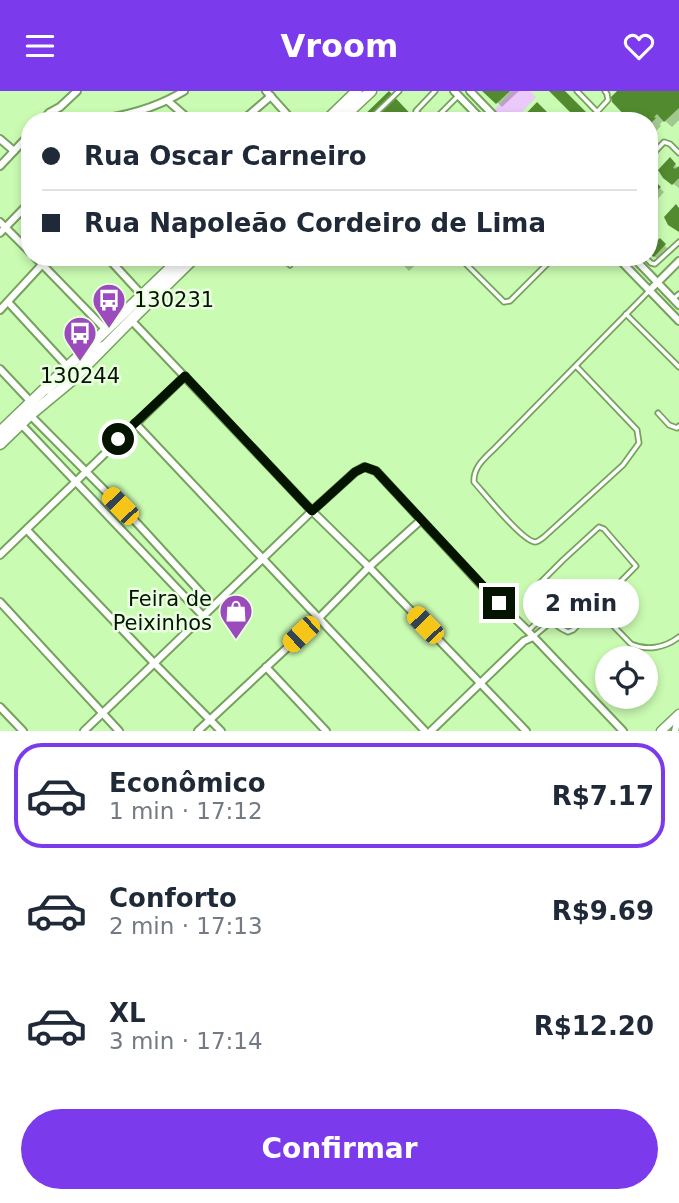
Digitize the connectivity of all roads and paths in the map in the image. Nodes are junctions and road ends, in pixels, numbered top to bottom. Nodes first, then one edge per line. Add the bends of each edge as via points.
1 (184, 91) edge
2 (358, 91) edge
3 (371, 91) edge
4 (399, 91) edge
5 (435, 91) edge
6 (470, 91) edge
7 (577, 91) edge
8 (605, 91) edge
9 (73, 92) edge
10 (456, 93) edge
11 (269, 94) edge
12 (345, 95) edge
13 (168, 101) junction
14 (597, 111) joint
15 (51, 112) edge
16 (135, 112) edge
17 (182, 112) edge
18 (251, 112) edge
19 (285, 112) edge
20 (333, 112) edge
21 (349, 112) edge
22 (377, 112) edge
23 (417, 112) edge
24 (440, 112) edge
25 (474, 112) edge
26 (490, 112) edge
27 (0, 139) edge
28 (21, 144) edge
29 (658, 148) edge
30 (14, 151) junction
31 (679, 153) edge
32 (0, 166) edge
33 (21, 210) edge
34 (2, 227) edge
35 (679, 242) edge
36 (21, 244) edge
37 (658, 261) edge
38 (679, 261) edge
39 (41, 266) edge
40 (43, 266) edge
41 (115, 266) edge
42 (171, 266) edge
43 (185, 266) edge
44 (468, 266) edge
45 (545, 266) edge
46 (626, 266) edge
47 (641, 266) edge
48 (657, 283) junction
49 (649, 291) junction
50 (142, 295) junction
51 (677, 299) edge
52 (8, 302) junction
53 (0, 310) edge
54 (626, 314) junction
55 (127, 316) junction
56 (679, 321) edge
57 (105, 329) junction
58 (576, 366) junction
59 (66, 367) junction
60 (679, 367) edge
61 (0, 369) edge
62 (185, 376) junction
63 (30, 402) junction
64 (658, 413) dead end
65 (30, 415) junction
66 (135, 423) junction
67 (21, 424) junction
68 (679, 426) edge
69 (0, 432) edge
70 (0, 444) edge
71 (86, 471) junction
72 (76, 481) junction
73 (312, 511) junction
74 (421, 520) junction
75 (137, 523) junction
76 (27, 530) junction
77 (125, 534) junction
78 (0, 555) edge
79 (263, 560) junction
80 (175, 565) junction
81 (369, 567) junction
82 (164, 575) junction
83 (0, 602) edge
84 (213, 606) junction
85 (595, 607) junction
86 (546, 614) junction
87 (203, 616) junction
88 (319, 618) junction
89 (552, 621) junction
90 (528, 631) junction
91 (533, 637) junction
92 (679, 637) edge
93 (524, 641) junction
94 (154, 663) junction
95 (266, 667) junction
96 (480, 682) junction
97 (0, 707) edge
98 (102, 713) junction
99 (210, 718) junction
100 (678, 718) edge
101 (23, 730) edge
102 (84, 730) edge
103 (119, 730) edge
104 (198, 730) edge
105 (222, 730) edge
106 (326, 730) edge
107 (425, 730) edge
108 (431, 730) edge
109 (526, 730) edge
110 (623, 730) edge
111 (660, 730) edge
112 (675, 730) edge

1 - 13 street
2 - 12 main road
3 - 21 main road
4 - 22 lane
5 - 23 lane
6 - 26 street
7 - 14 lane
8 - 14 lane via 608,100
9 - 15 street
10 - 24 lane
10 - 25 street
11 - 18 street
11 - 19 street
12 - 20 main road
13 - 16 street
13 - 17 street
27 - 30 street
28 - 30 street
29 - 31 lane via 664,142
30 - 32 street
33 - 34 street
34 - 36 street
35 - 37 lane
38 - 48 street
39 - 52 street
40 - 57 street
41 - 50 street
42 - 50 main road
43 - 55 main road
44 - 45 lane via 504,302
46 - 49 street
47 - 48 street
48 - 49 street
48 - 51 street
49 - 54 lane
49 - 56 street
50 - 55 main road
52 - 53 street
52 - 59 street
54 - 58 lane
54 - 60 lane
55 - 57 main road
55 - 62 street
55 - 65 main road via 71,381
57 - 59 main road
58 - 58 lane via 638,430 639,443 623,465 534,542 521,534 474,482 474,473
59 - 63 main road
61 - 63 street
62 - 66 street
62 - 73 street
63 - 69 main road
64 - 68 lane via 673,427
65 - 67 main road
65 - 71 street
66 - 71 street
66 - 79 street
67 - 70 main road
67 - 72 street
71 - 72 street
71 - 75 street
72 - 76 street
72 - 77 street
73 - 74 street via 365,467 376,471
73 - 79 street
73 - 81 street
74 - 81 street
74 - 90 street
75 - 77 street
75 - 80 street
76 - 78 street
76 - 94 street
77 - 82 street
79 - 84 street
79 - 88 street
80 - 82 street
80 - 84 street
81 - 88 street
81 - 96 street
82 - 87 street
83 - 98 street
84 - 87 street
85 - 86 lane via 636,566 602,528 595,529 531,593
85 - 89 lane via 568,632
85 - 92 lane via 636,646 658,647
86 - 89 lane
86 - 90 lane
87 - 94 street
88 - 95 street
88 - 107 street
89 - 91 lane
90 - 91 street
90 - 93 street
91 - 93 street
91 - 110 street
93 - 96 street
94 - 98 street
94 - 99 street
95 - 99 street
95 - 106 street
96 - 108 street
96 - 109 street
97 - 101 street
98 - 102 street
98 - 103 street
99 - 104 street
99 - 105 street
100 - 111 street
100 - 112 street

